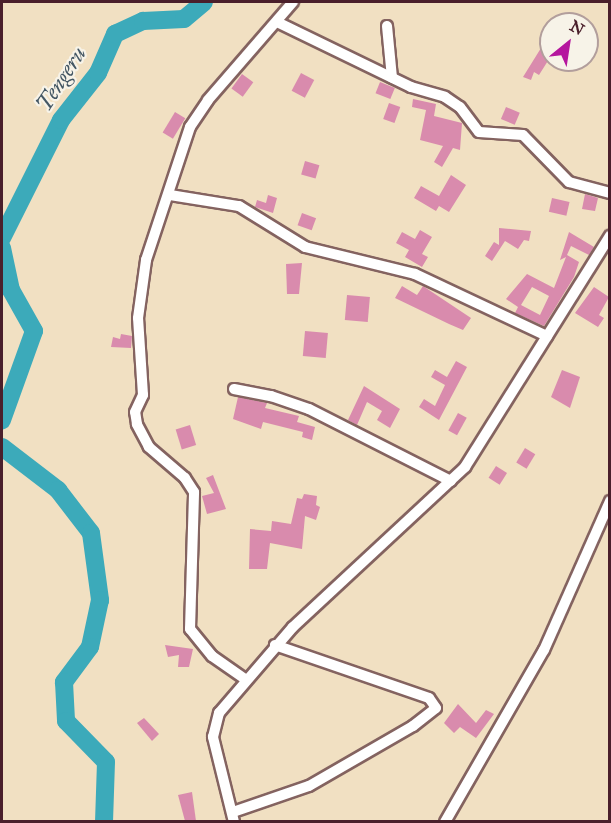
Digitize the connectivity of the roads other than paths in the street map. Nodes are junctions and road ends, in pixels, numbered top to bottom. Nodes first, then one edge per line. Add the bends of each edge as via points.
1 (293, 2) edge
2 (277, 22) junction
3 (387, 26) dead end
4 (392, 78) junction
5 (609, 193) edge
6 (170, 195) junction
7 (609, 236) edge
8 (547, 336) junction
9 (234, 390) dead end
10 (451, 481) junction
11 (609, 501) edge
12 (275, 645) junction
13 (245, 679) junction
14 (233, 817) edge
15 (445, 822) edge

1 - 2 street
2 - 4 street
2 - 6 street via 197,115
3 - 4 street
4 - 5 street via 453,102 479,132 523,135 569,182
6 - 8 street via 216,199 239,206 305,247 415,274
6 - 13 street via 146,260 140,295 138,337 143,395 135,417 149,447 185,478 194,492 190,629 212,656
7 - 8 street
8 - 10 street via 478,451
9 - 10 street via 271,396 309,409
10 - 12 street
11 - 15 street via 543,650
12 - 13 street
12 - 14 street via 429,698 436,708 413,726 309,786
13 - 14 street via 219,714 213,729

